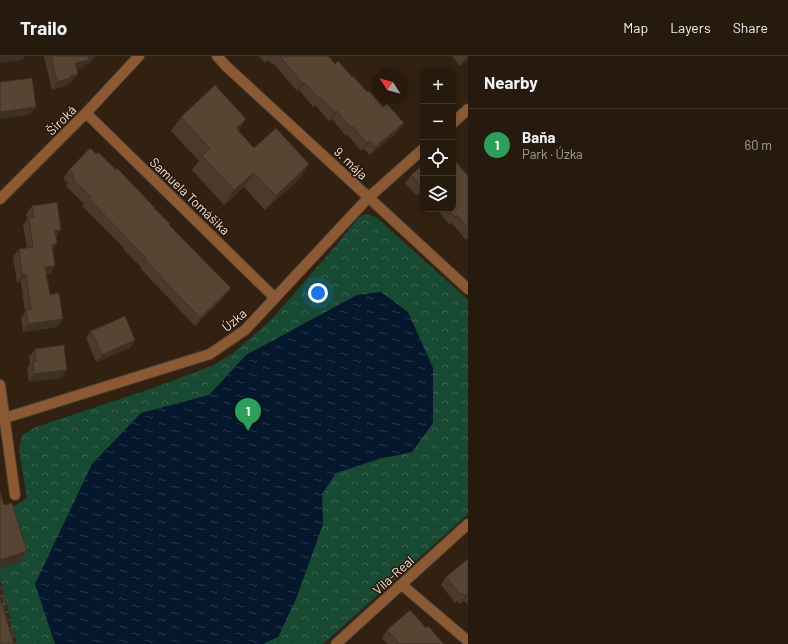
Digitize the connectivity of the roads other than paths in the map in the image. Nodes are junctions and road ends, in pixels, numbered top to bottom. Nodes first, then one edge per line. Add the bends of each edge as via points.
1 (139, 56) edge
2 (217, 56) edge
3 (468, 110) edge
4 (86, 113) junction
5 (456, 120) edge
6 (420, 152) edge
7 (368, 198) junction
8 (0, 199) edge
9 (468, 289) edge
10 (275, 298) junction
11 (0, 385) edge
12 (5, 418) junction
13 (15, 495) dead end
14 (468, 524) edge
15 (402, 584) junction
16 (468, 641) edge
17 (336, 644) edge

1 - 4 street, Široká
2 - 7 street, 9. mája
3 - 5 street
4 - 8 street, Široká
4 - 10 street, Samuela Tomášika
6 - 7 street, Úzka
7 - 9 street, 9. mája
7 - 10 street, Úzka
10 - 12 street, Úzka via 245,330 210,354
11 - 12 street
12 - 13 street
14 - 15 street, Vila-Real
15 - 16 street
15 - 17 street, Vila-Real

